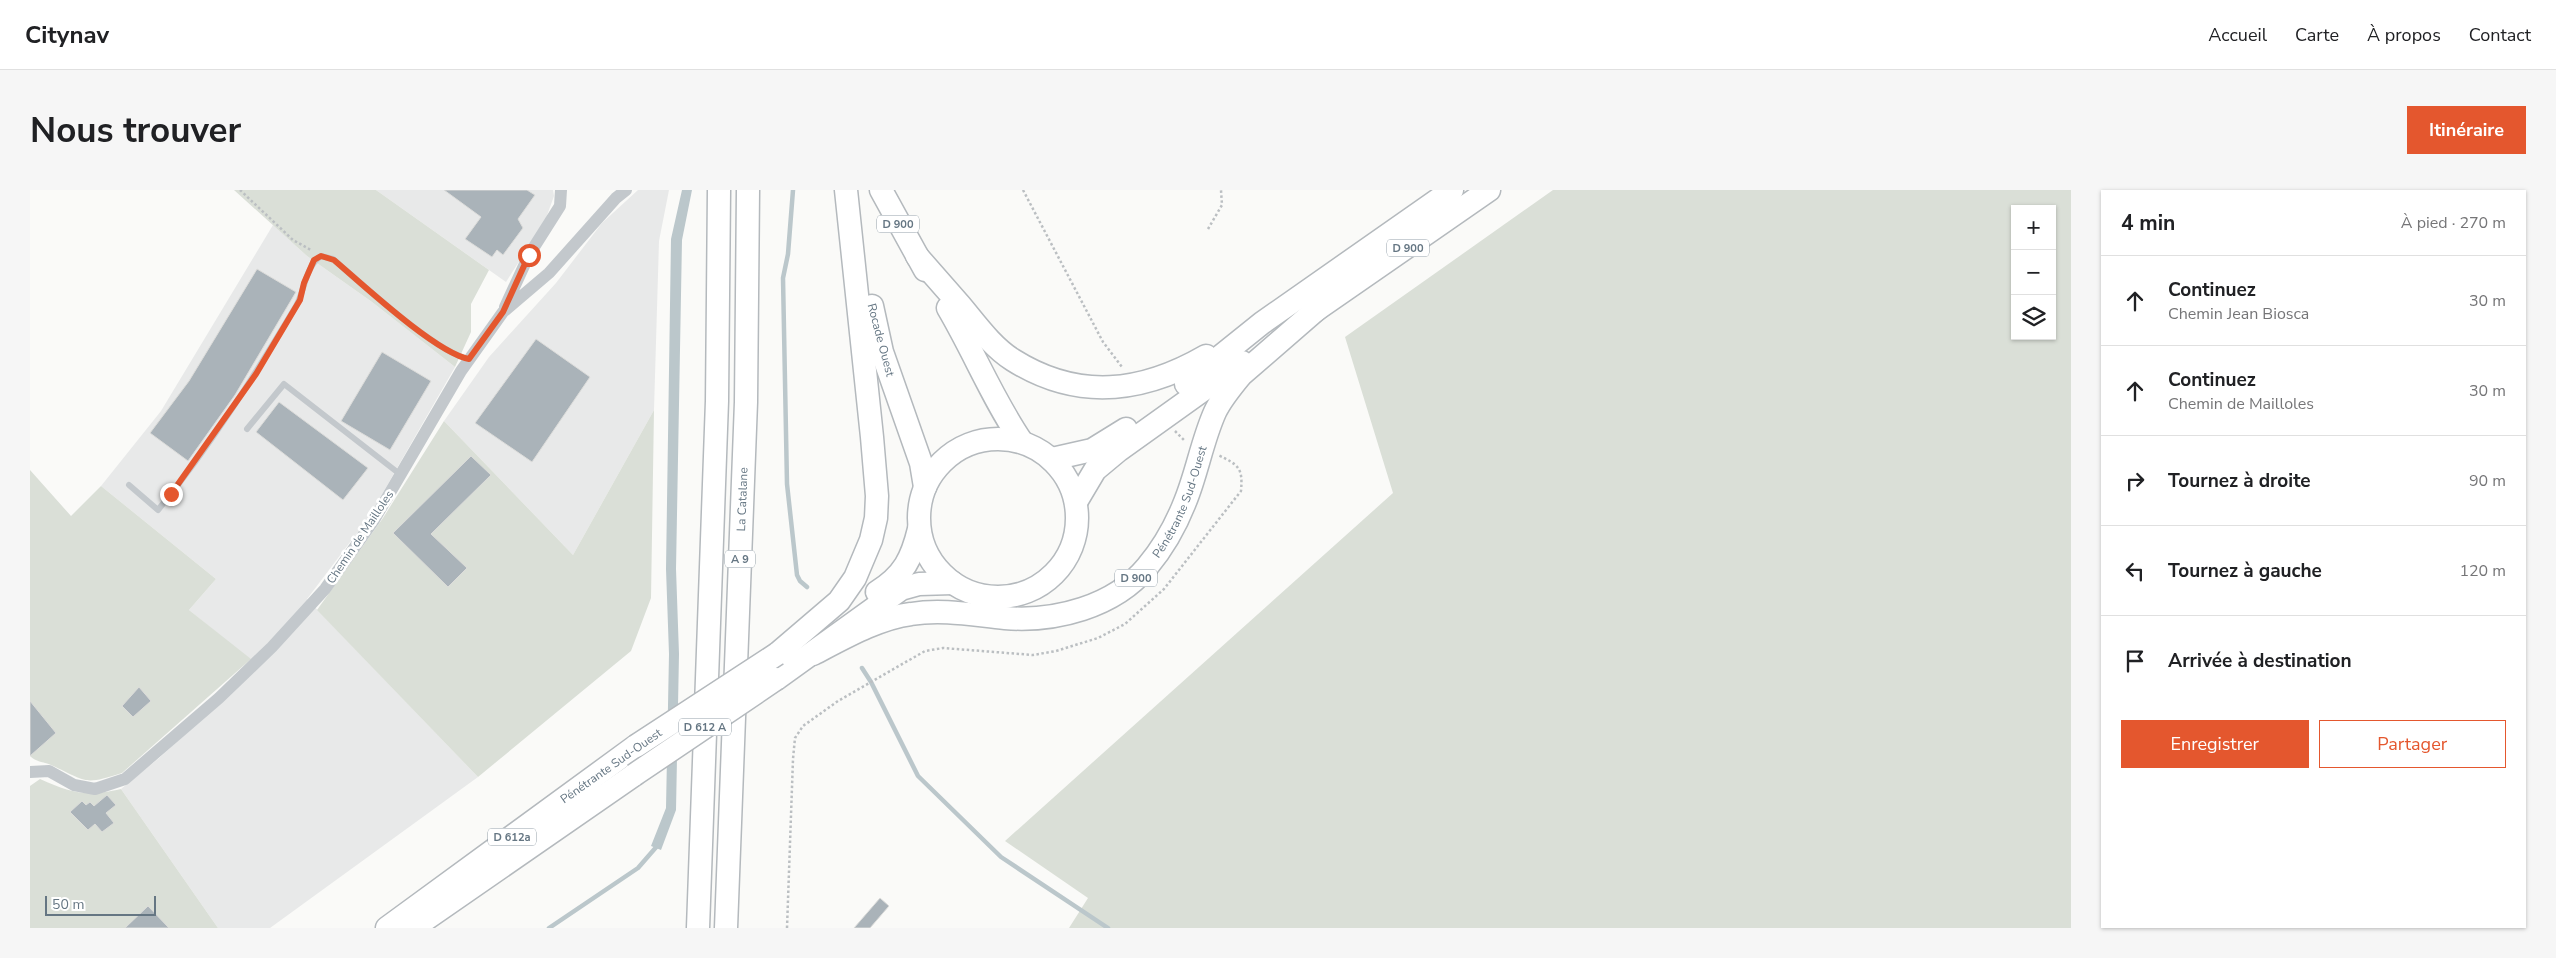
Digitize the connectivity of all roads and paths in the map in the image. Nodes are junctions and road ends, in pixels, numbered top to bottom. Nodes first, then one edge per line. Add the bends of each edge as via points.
1 (240, 190) edge
2 (562, 190) edge
3 (626, 190) edge
4 (719, 190) edge
5 (748, 190) edge
6 (846, 190) edge
7 (880, 190) edge
8 (1023, 190) edge
9 (1221, 190) edge
10 (1452, 190) edge
11 (1489, 190) edge
12 (1208, 229) dead end
13 (321, 256) junction
14 (917, 256) junction
15 (1324, 304) junction
16 (503, 312) junction
17 (1262, 323) junction
18 (469, 359) junction
19 (1128, 374) dead end
20 (1172, 428) dead end
21 (247, 429) dead end
22 (1022, 442) junction
23 (1189, 443) dead end
24 (1213, 452) dead end
25 (1052, 460) junction
26 (401, 475) junction
27 (130, 485) dead end
28 (925, 487) junction
29 (1076, 502) junction
30 (920, 529) junction
31 (952, 583) junction
32 (777, 654) junction
33 (813, 654) junction
34 (636, 746) joint
35 (30, 772) edge
36 (634, 775) joint
37 (387, 928) edge
38 (413, 928) edge
39 (698, 928) edge
40 (726, 928) edge
41 (787, 928) edge

1 - 13 path via 293,240
2 - 16 street via 560,206 529,255
3 - 16 street, Chemin de Mailloles via 549,273
4 - 39 highway, A 9 via 717,410
5 - 40 highway, La Catalane / A 9 via 746,402
6 - 28 highway, Rocade Ouest via 882,352 921,463
6 - 32 highway via 872,437 876,518 871,540 855,578 838,601
7 - 14 highway, Rocade Ouest / D 900
8 - 19 path via 1103,342
9 - 12 path via 1222,205
10 - 17 highway
11 - 15 highway, Pénétrante Sud-Ouest / D 900
13 - 18 lane via 334,260 434,342 457,357
13 - 27 lane via 314,260 300,300 256,374 158,510
14 - 17 highway via 986,336 1012,360 1080,388 1118,389 1160,379
14 - 22 highway, Rocade Ouest / D 900 via 966,337 1006,419
15 - 29 highway, Pénétrante Sud-Ouest / D 900 via 1119,450 1095,470
15 - 33 highway, Pénétrante Sud-Ouest / D 900 via 1241,375 1231,388 1216,410 1186,500 1172,531 1146,568 1129,584 1077,611 1044,618 1006,618 940,611 909,614 860,630
16 - 18 street, Chemin de Mailloles
17 - 25 highway via 1136,422 1092,450
18 - 26 street, Chemin de Mailloles
20 - 23 path
21 - 26 lane via 284,384
22 - 25 highway, Rocade Ouest
22 - 28 highway, Rocade Ouest via 993,439 965,446 941,463
24 - 41 path via 1237,465 1242,474 1241,491 1164,589 1125,624 1098,638 1033,655 943,648 926,651 838,700 803,726 795,738 793,759
25 - 29 highway, Rocade Ouest via 1063,472
26 - 35 street, Chemin de Mailloles via 325,589 219,698 125,778 95,789 74,785 49,771
28 - 30 highway, Rocade Ouest
29 - 31 highway, Rocade Ouest via 1078,519 1070,552 1049,579 1035,589 1001,598 984,596
30 - 31 highway, Rocade Ouest via 930,559
30 - 32 highway, Pénétrante Sud-Ouest via 913,555 885,587
31 - 33 highway, Pénétrante Sud-Ouest via 919,584 901,589
32 - 34 highway, Pénétrante Sud-Ouest / D 612 A, bridge
33 - 36 highway, Pénétrante Sud-Ouest / D 612 A, bridge
34 - 37 highway, Pénétrante Sud-Ouest / D 612a
36 - 38 highway, Pénétrante Sud-Ouest / D 612a

